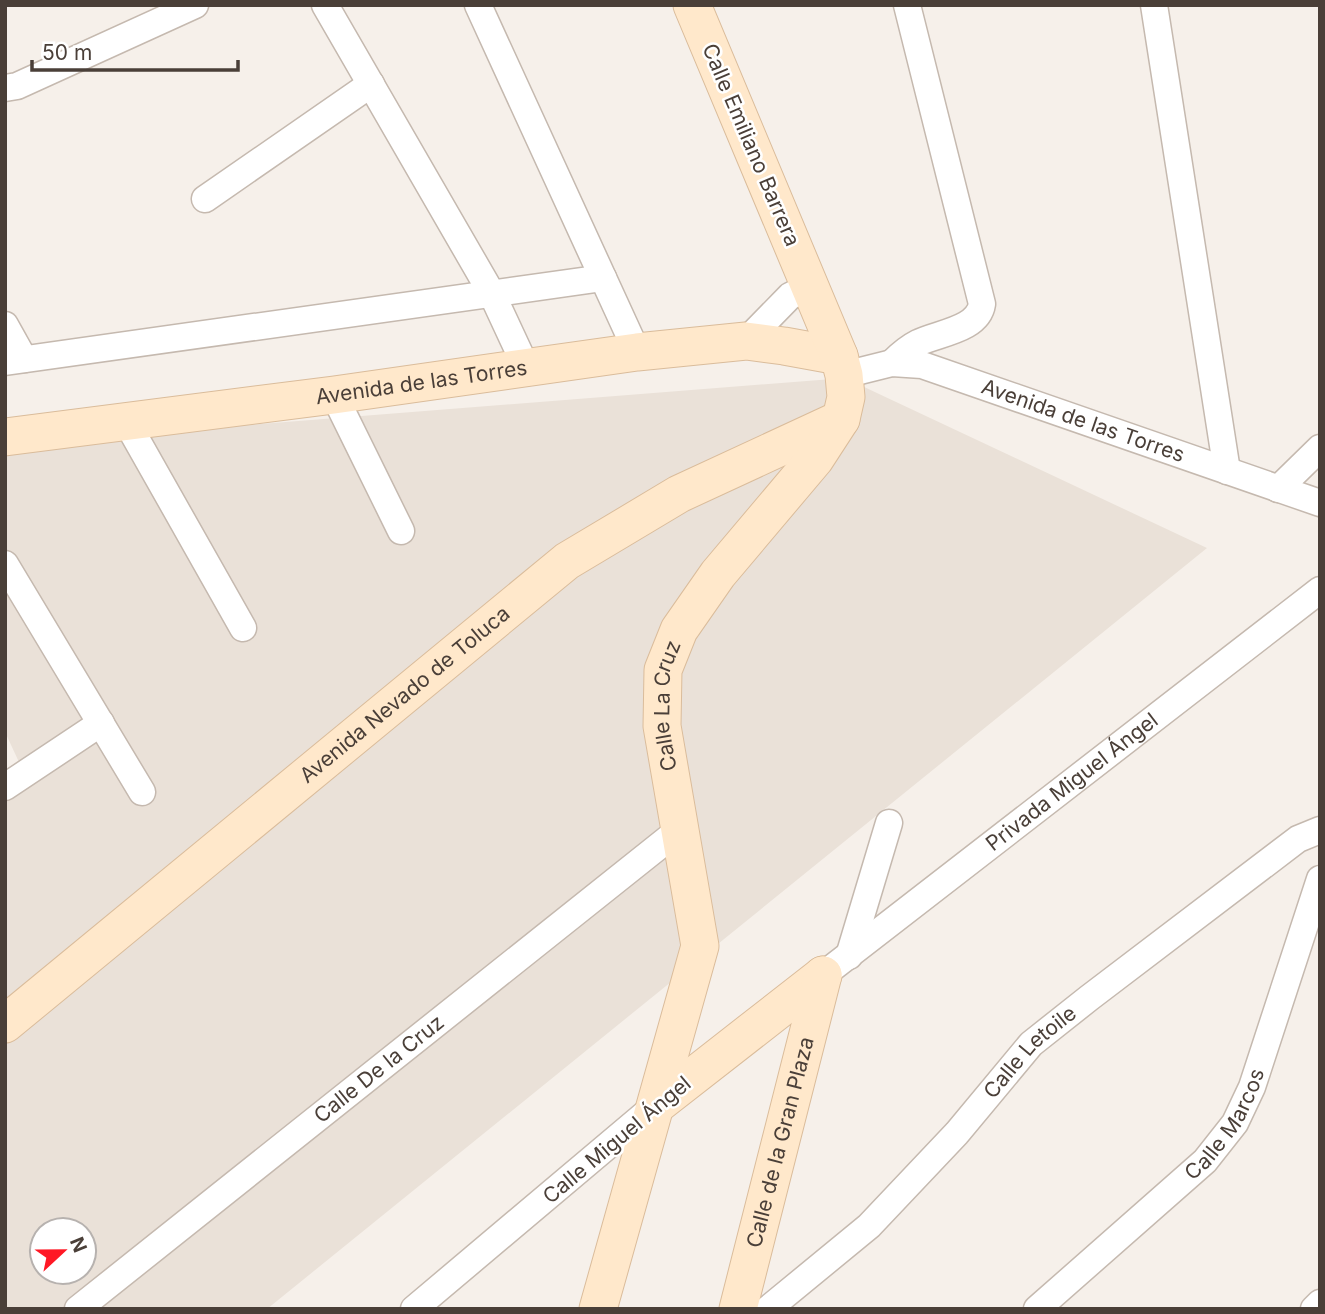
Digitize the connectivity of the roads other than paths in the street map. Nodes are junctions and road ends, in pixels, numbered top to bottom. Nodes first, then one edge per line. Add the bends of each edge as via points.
1 (195, 5) edge
2 (325, 5) edge
3 (478, 5) edge
4 (692, 5) edge
5 (908, 5) edge
6 (1154, 5) edge
7 (371, 85) junction
8 (5, 88) edge
9 (205, 199) dead end
10 (603, 278) junction
11 (810, 286) junction
12 (492, 294) junction
13 (5, 326) edge
14 (746, 341) junction
15 (637, 352) junction
16 (14, 360) edge
17 (892, 363) junction
18 (526, 367) junction
19 (842, 387) junction
20 (334, 395) junction
21 (126, 421) junction
22 (5, 437) edge
23 (1320, 448) edge
24 (1227, 471) junction
25 (1278, 489) junction
26 (1320, 503) edge
27 (401, 531) dead end
28 (5, 564) edge
29 (1320, 590) edge
30 (243, 628) dead end
31 (101, 723) junction
32 (5, 787) edge
33 (142, 792) dead end
34 (889, 823) dead end
35 (1320, 830) edge
36 (679, 831) junction
37 (1320, 879) edge
38 (836, 966) junction
39 (5, 1024) edge
40 (657, 1104) junction
41 (1320, 1303) edge
42 (78, 1309) edge
43 (414, 1309) edge
44 (598, 1309) edge
45 (738, 1309) edge
46 (768, 1309) edge
47 (1037, 1309) edge
48 (1314, 1309) edge

1 - 8 street
2 - 7 street
3 - 10 street
4 - 11 street, Calle Emiliano Barrera
5 - 17 street via 982,304 973,321 918,343
6 - 24 street
7 - 9 street
7 - 12 street
10 - 12 street
10 - 15 street
11 - 14 street via 790,296
11 - 19 street
12 - 16 street
12 - 18 street
13 - 16 street
14 - 15 street, Avenida de las Torres
14 - 19 street, Avenida de las Torres via 784,346
15 - 18 street, Avenida de las Torres
17 - 19 street, Avenida de las Torres
17 - 24 street, Avenida de las Torres via 949,373
18 - 20 street, Avenida de las Torres
19 - 36 street, Calle La Cruz via 816,458 718,574 679,630 663,670 662,726
19 - 39 street, Avenida Nevado de Toluca via 567,561
20 - 21 street, Avenida de las Torres
20 - 27 street
21 - 22 street, Avenida de las Torres
21 - 30 street
23 - 25 street
24 - 25 street, Avenida de las Torres
25 - 26 street, Avenida de las Torres
28 - 31 street
29 - 38 street, Privada Miguel Ángel
31 - 32 street
31 - 33 street
34 - 38 street
35 - 46 street, Calle Letoile via 1298,839 1031,1044 957,1133 869,1226
36 - 40 street, Calle La Cruz via 701,946
36 - 42 street, Calle De la Cruz
37 - 47 street, Calle Marcos via 1252,1087 1235,1123 1205,1161
38 - 40 street, Calle Miguel Ángel
38 - 45 street, Calle de la Gran Plaza
40 - 43 street, Calle Miguel Ángel
40 - 44 street
41 - 48 street

